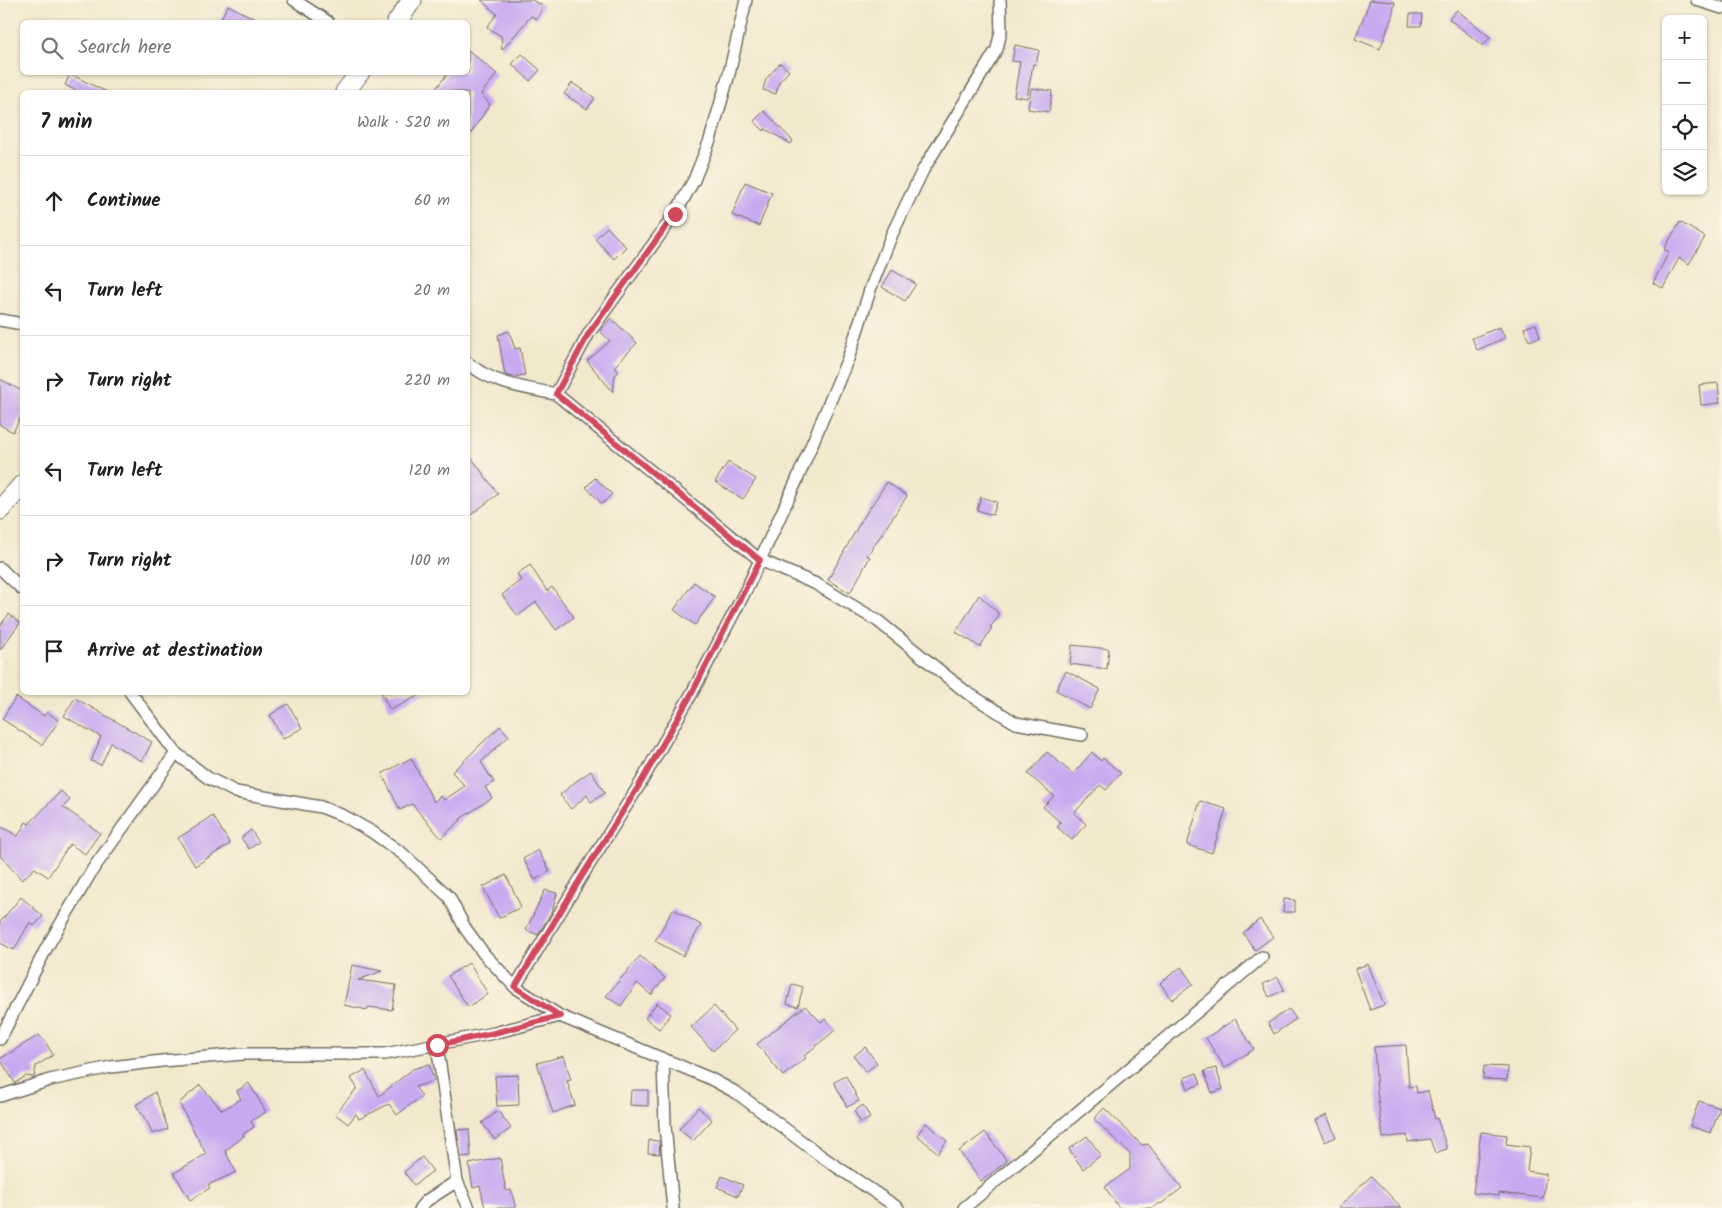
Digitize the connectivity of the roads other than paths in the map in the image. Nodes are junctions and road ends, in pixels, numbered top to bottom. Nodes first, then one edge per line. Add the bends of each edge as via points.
1 (294, 0) edge
2 (412, 0) edge
3 (746, 0) edge
4 (1000, 0) edge
5 (1696, 0) edge
6 (1722, 8) edge
7 (325, 20) edge
8 (397, 20) edge
9 (358, 75) edge
10 (346, 90) edge
11 (0, 320) edge
12 (20, 324) edge
13 (470, 365) edge
14 (556, 394) junction
15 (20, 487) edge
16 (0, 510) edge
17 (760, 560) junction
18 (0, 568) edge
19 (20, 587) edge
20 (132, 695) edge
21 (1082, 735) dead end
22 (176, 753) junction
23 (1262, 957) dead end
24 (515, 987) junction
25 (560, 1016) junction
26 (0, 1039) edge
27 (437, 1045) junction
28 (663, 1059) junction
29 (0, 1096) edge
30 (457, 1181) junction
31 (420, 1208) edge
32 (469, 1208) edge
33 (673, 1208) edge
34 (898, 1208) edge
35 (964, 1208) edge

1 - 7 street
2 - 8 main road
3 - 14 street via 710,140 694,180 675,214 589,333
4 - 17 street via 1001,31 997,49 923,170 892,234 870,287 849,356
5 - 6 street
9 - 10 main road
11 - 12 street
13 - 14 street via 508,384
14 - 17 street
15 - 16 main road
17 - 21 street via 816,584 878,621 966,692 1016,723
17 - 24 street via 692,693 640,784
18 - 19 street
20 - 22 street
22 - 24 street via 208,778 236,792 321,807 344,816 404,854 449,897 484,954
22 - 26 street via 93,869 47,947
23 - 35 street
24 - 25 street
25 - 27 street
25 - 28 street
27 - 29 street via 385,1054 243,1054 111,1067 50,1080
27 - 30 street
28 - 33 street
28 - 34 street via 738,1093 821,1156
30 - 31 street
30 - 32 street

